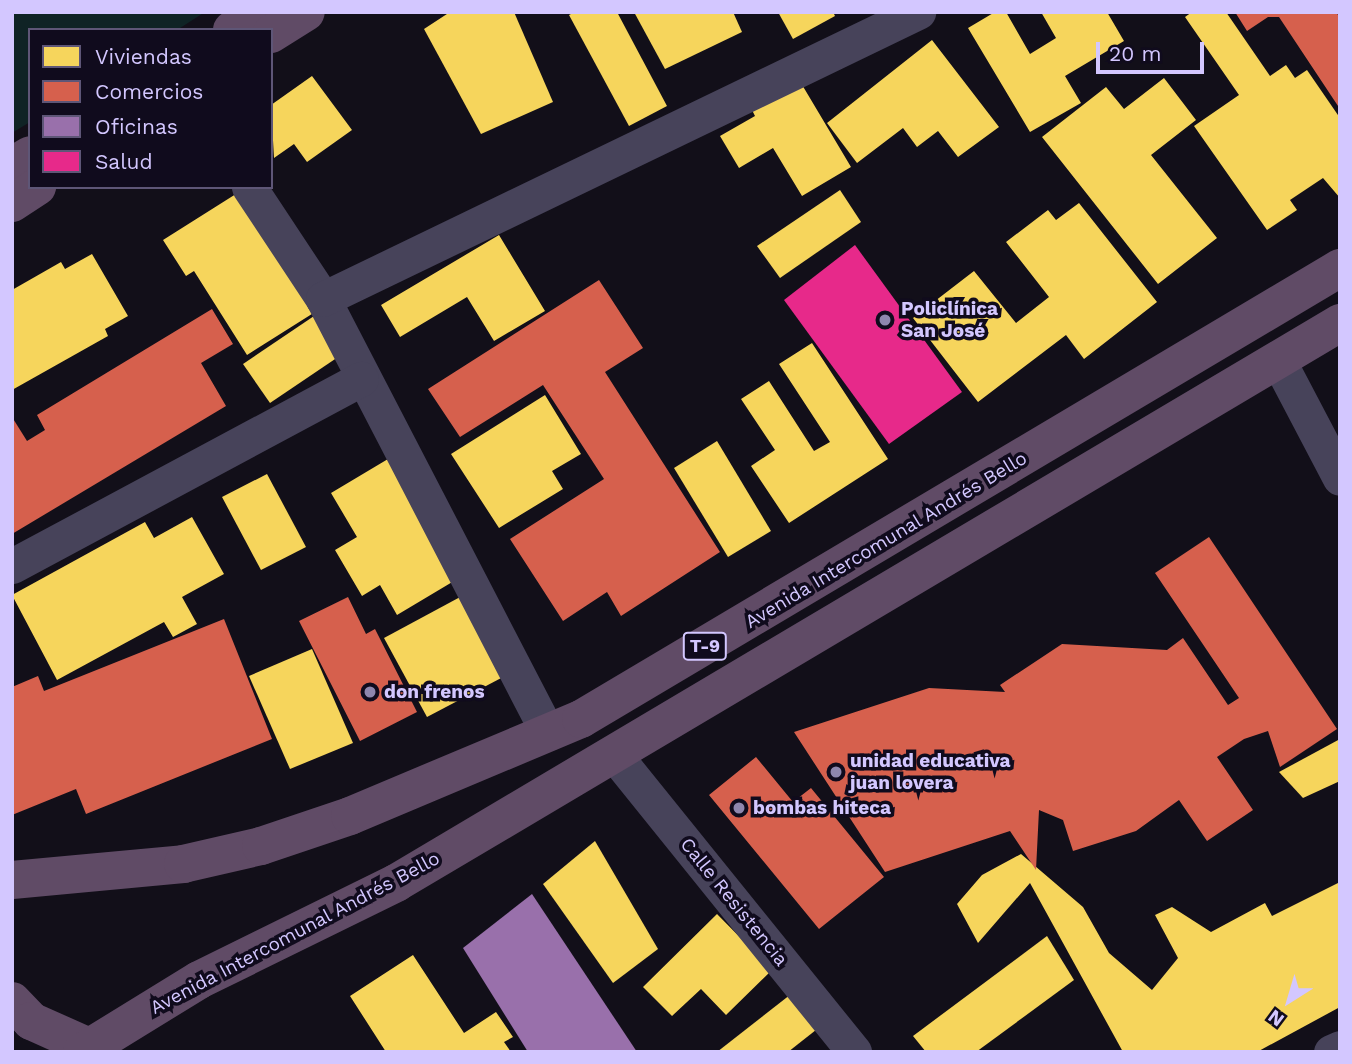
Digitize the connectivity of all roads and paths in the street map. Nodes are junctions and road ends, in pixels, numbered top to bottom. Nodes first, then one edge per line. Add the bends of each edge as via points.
1 (260, 12) edge
2 (306, 12) edge
3 (918, 12) edge
4 (235, 28) edge
5 (273, 33) edge
6 (28, 156) edge
7 (12, 166) edge
8 (34, 189) edge
9 (250, 189) edge
10 (12, 203) edge
11 (1340, 268) edge
12 (323, 299) junction
13 (1340, 323) edge
14 (1278, 360) junction
15 (361, 379) junction
16 (1340, 478) edge
17 (12, 566) edge
18 (548, 733) junction
19 (613, 753) junction
20 (27, 879) edge
21 (12, 912) edge
22 (12, 1001) edge
23 (1340, 1048) edge
24 (85, 1049) edge
25 (854, 1052) edge
26 (1331, 1052) edge

1 - 4 highway
2 - 5 highway
3 - 12 street
6 - 7 highway
8 - 10 highway
9 - 12 street
11 - 18 highway, Avenida Intercomunal Andrés Bello / T-9 via 812,584 581,719
12 - 15 street
13 - 14 highway, Avenida Intercomunal Andrés Bello / T-9
14 - 16 street
14 - 19 highway, Avenida Intercomunal Andrés Bello / T-9
15 - 17 street
15 - 18 street
18 - 20 highway, Avenida Intercomunal Andrés Bello / T-9 via 350,816 261,846 183,864
19 - 24 highway, Avenida Intercomunal Andrés Bello / T-9 via 396,883 199,980
19 - 25 street, Calle Resistencia
20 - 21 highway, T-9
22 - 24 highway, T-9 via 31,1021
23 - 26 street

